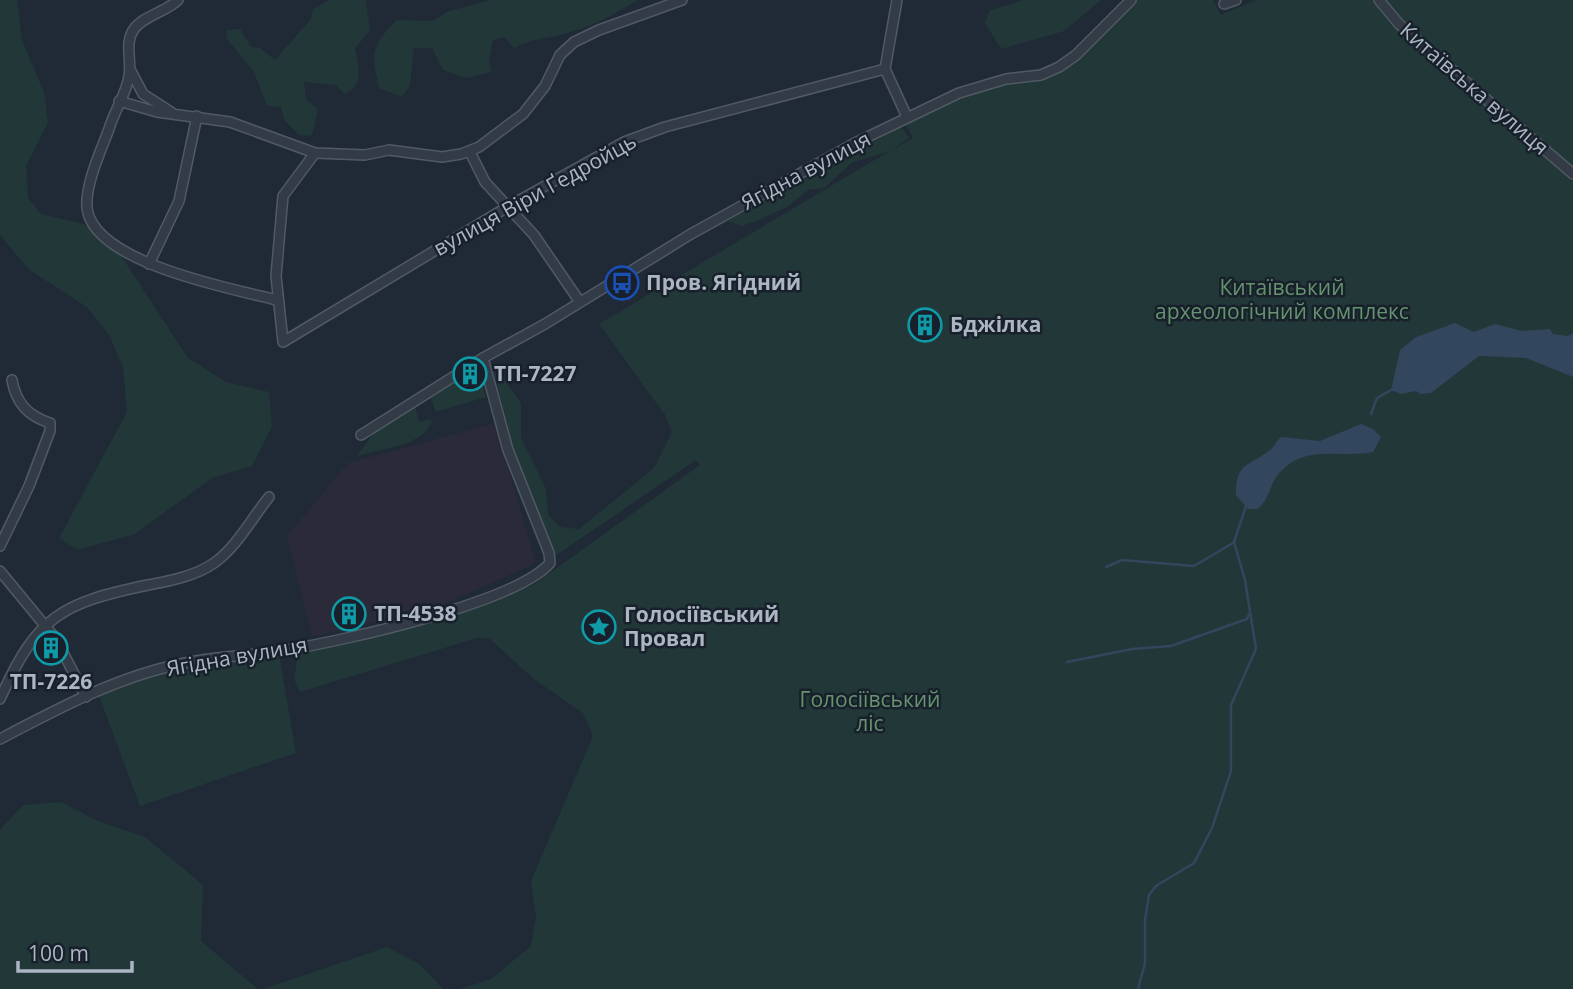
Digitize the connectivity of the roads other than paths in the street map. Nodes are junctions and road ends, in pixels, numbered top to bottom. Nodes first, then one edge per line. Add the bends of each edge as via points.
1 (178, 0) edge
2 (682, 0) edge
3 (897, 0) edge
4 (1131, 0) edge
5 (1236, 0) edge
6 (1379, 0) edge
7 (1224, 4) dead end
8 (130, 66) junction
9 (885, 69) junction
10 (118, 100) junction
11 (171, 112) junction
12 (197, 116) junction
13 (907, 117) junction
14 (470, 152) junction
15 (315, 153) junction
16 (1573, 174) edge
17 (509, 206) junction
18 (149, 264) junction
19 (277, 300) junction
20 (580, 302) junction
21 (483, 358) junction
22 (12, 380) dead end
23 (362, 435) dead end
24 (269, 497) dead end
25 (0, 546) edge
26 (0, 571) edge
27 (43, 627) junction
28 (86, 697) junction
29 (0, 699) edge
30 (0, 739) edge

1 - 8 street via 135,27 128,48
2 - 14 street via 574,42 523,114
3 - 9 street
4 - 13 street, Ягідна вулиця via 1059,67 958,93
5 - 7 street
6 - 16 street, Китаївська вулиця via 1399,24
8 - 10 street
8 - 11 street via 143,94
9 - 13 street
9 - 17 street, вулиця Віри Ґедройць via 647,132
10 - 11 street
10 - 18 street via 87,209 103,237
11 - 12 street
12 - 15 street via 230,122
12 - 18 street via 179,201
13 - 20 street, Ягідна вулиця via 701,228
14 - 15 street via 442,157 389,150 365,155
14 - 17 street via 485,182
15 - 19 street via 283,196
17 - 19 street, вулиця Віри Ґедройць via 283,342
17 - 20 street
18 - 19 street
20 - 21 street, Ягідна вулиця
21 - 23 street, Ягідна вулиця
21 - 28 street, Ягідна вулиця via 508,450 549,554 550,564 539,575 482,601 426,617 288,650 181,664
22 - 25 street via 19,402 50,423 50,431
24 - 27 street via 215,563 166,582 78,603
26 - 27 street
27 - 28 street via 69,658
27 - 29 street
28 - 30 street, Ягідна вулиця

